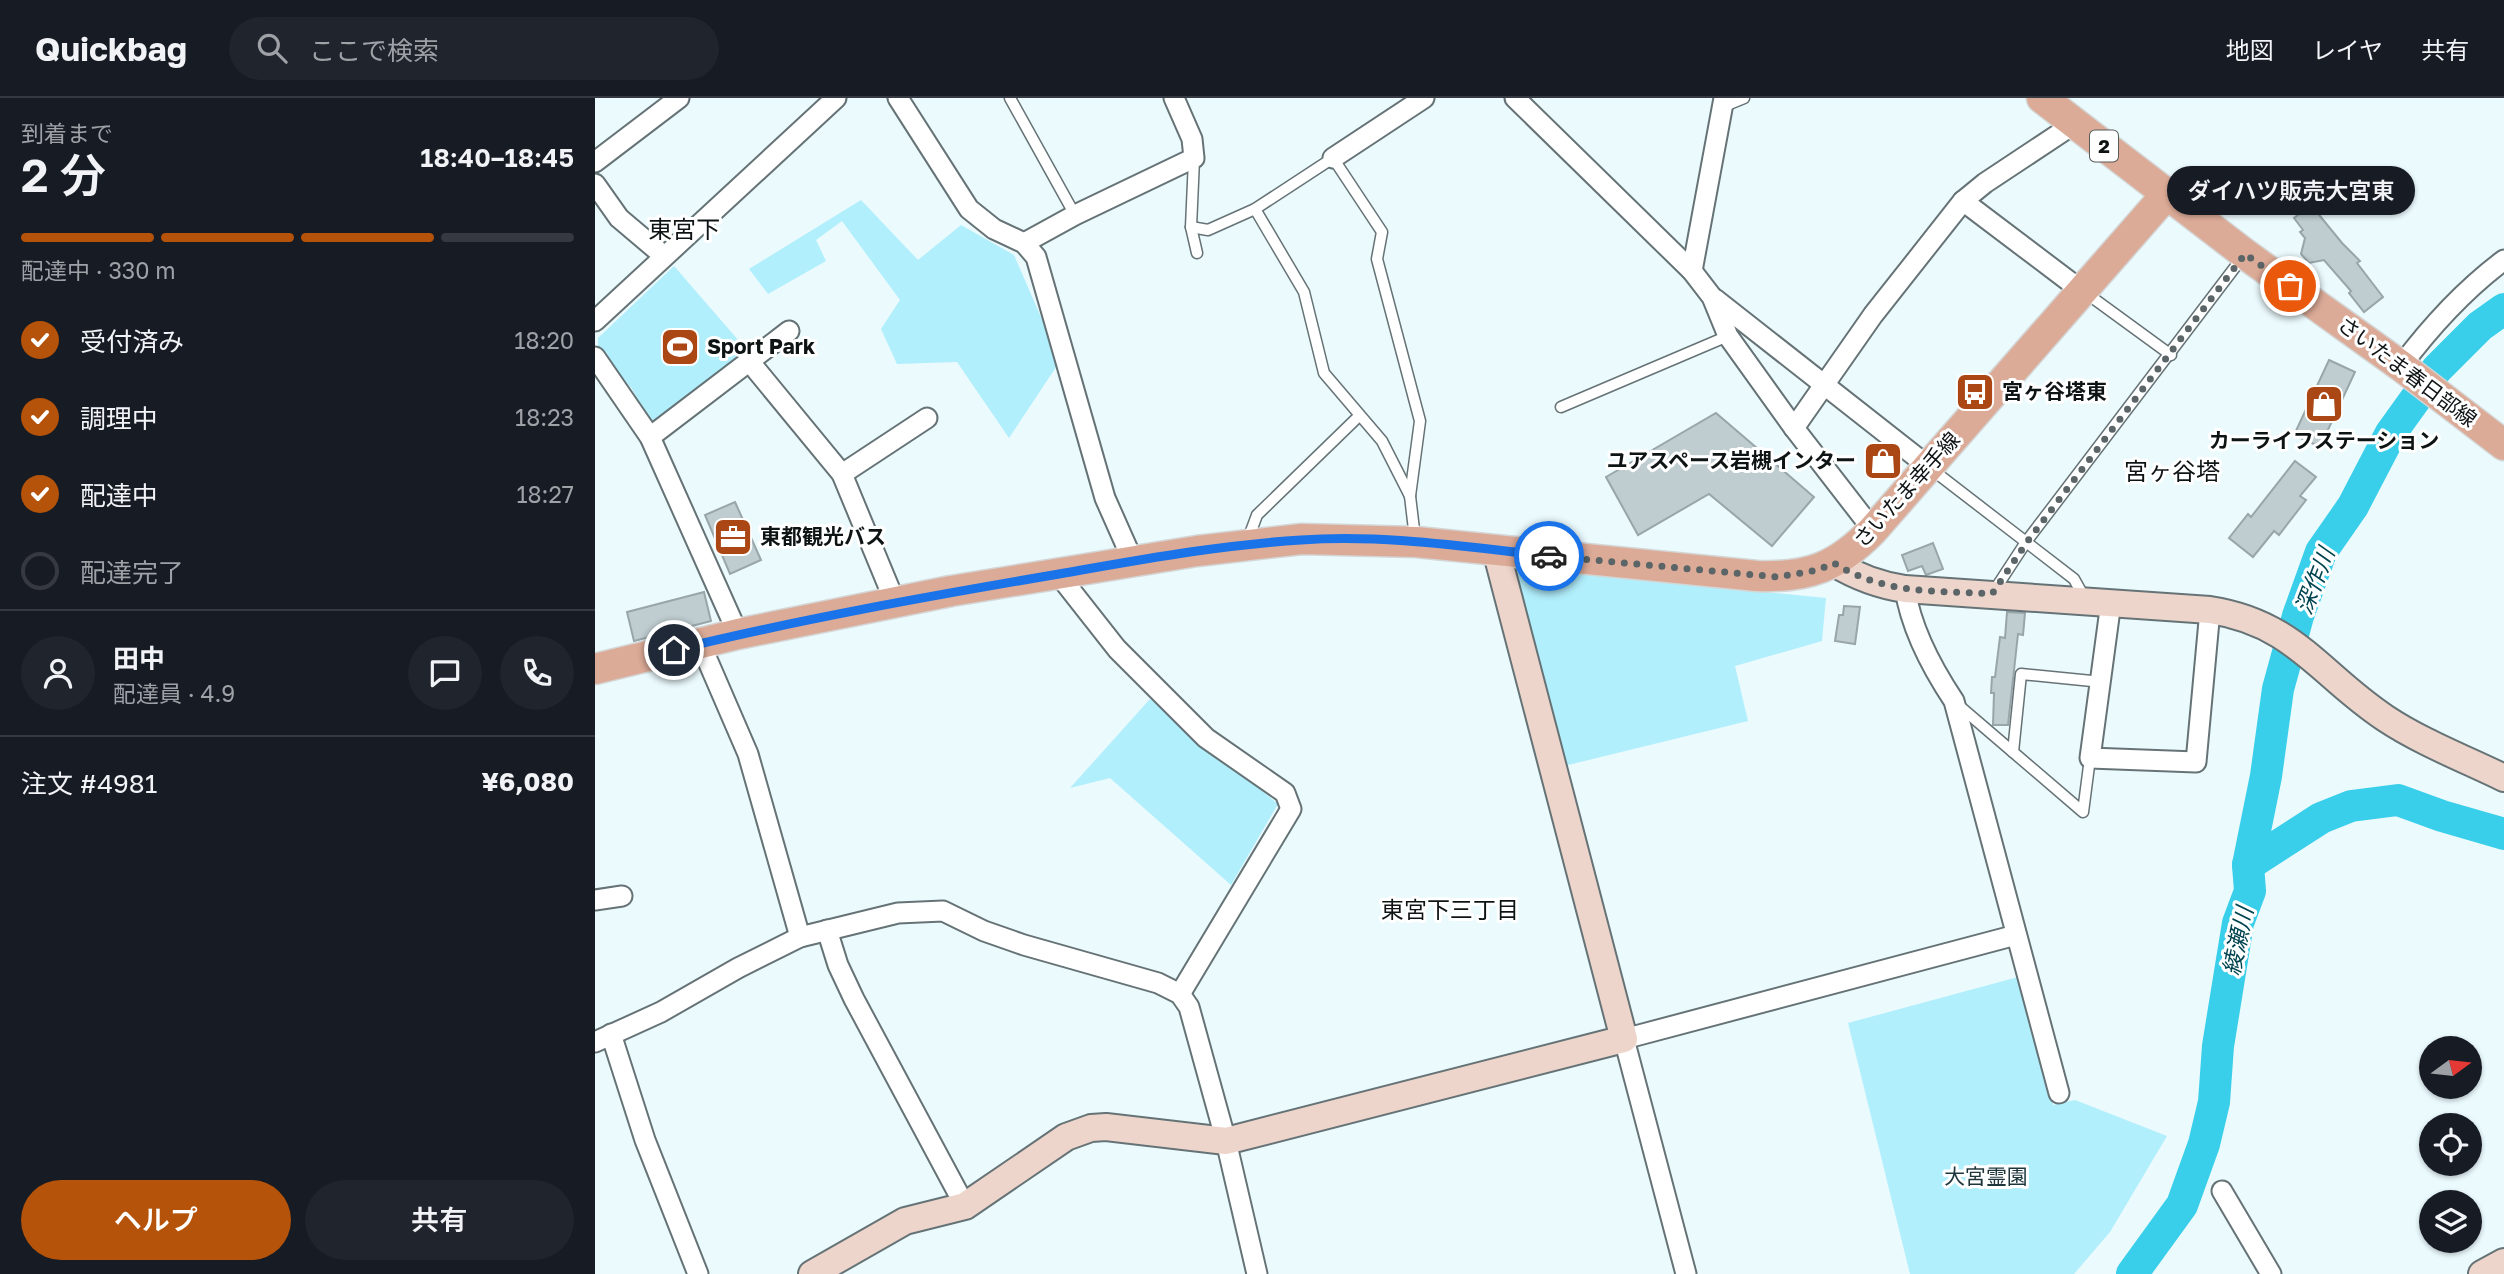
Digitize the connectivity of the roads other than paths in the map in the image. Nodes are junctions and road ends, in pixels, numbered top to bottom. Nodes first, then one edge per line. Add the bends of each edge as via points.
1 (679, 98) edge
2 (836, 98) edge
3 (898, 98) edge
4 (1010, 98) edge
5 (1174, 98) edge
6 (1424, 98) edge
7 (1515, 98) edge
8 (1744, 98) edge
9 (2042, 98) edge
10 (1723, 103) edge
11 (2074, 124) junction
12 (1194, 158) junction
13 (1333, 158) junction
14 (595, 162) edge
15 (595, 184) edge
16 (2166, 195) junction
17 (1963, 201) junction
18 (1255, 209) junction
19 (1075, 215) junction
20 (1191, 227) junction
21 (1024, 243) junction
22 (1197, 253) dead end
23 (2245, 254) junction
24 (664, 256) junction
25 (2504, 260) edge
26 (1692, 271) junction
27 (2082, 290) junction
28 (1712, 297) junction
29 (595, 321) edge
30 (789, 331) dead end
31 (1728, 336) junction
32 (2171, 355) junction
33 (595, 357) edge
34 (749, 361) junction
35 (2405, 369) junction
36 (1825, 387) junction
37 (1561, 407) dead end
38 (1359, 416) junction
39 (927, 418) dead end
40 (1794, 428) junction
41 (650, 437) junction
42 (2504, 445) edge
43 (1929, 467) junction
44 (842, 474) junction
45 (1410, 496) junction
46 (1873, 530) junction
47 (1416, 542) junction
48 (2027, 542) junction
49 (1246, 545) junction
50 (1496, 550) junction
51 (1133, 561) junction
52 (1834, 563) junction
53 (1058, 574) junction
54 (1905, 589) junction
55 (1992, 594) junction
56 (2099, 601) junction
57 (895, 602) junction
58 (2210, 610) junction
59 (738, 634) junction
60 (700, 643) junction
61 (595, 668) edge
62 (2102, 682) junction
63 (1954, 701) junction
64 (2013, 752) junction
65 (2090, 758) junction
66 (2504, 778) edge
67 (622, 896) dead end
68 (595, 901) edge
69 (827, 930) junction
70 (2016, 935) junction
71 (800, 937) junction
72 (1180, 994) junction
73 (603, 1038) edge
74 (1624, 1039) junction
75 (2059, 1093) dead end
76 (1226, 1141) junction
77 (2222, 1191) dead end
78 (964, 1206) junction
79 (2504, 1262) edge
80 (698, 1274) edge
81 (812, 1274) edge
82 (1257, 1274) edge
83 (1686, 1274) edge
84 (2271, 1274) edge
85 (2483, 1274) edge

1 - 14 street
2 - 24 street
3 - 21 street via 969,209 994,229
4 - 19 lane
5 - 12 street via 1192,139
6 - 13 street
7 - 26 street
8 - 10 lane
9 - 11 main road, さいたま春日部線 / 2
10 - 26 street
11 - 16 main road, さいたま春日部線 / 2
11 - 17 street
12 - 19 street
12 - 20 lane
13 - 18 lane
13 - 45 lane via 1382,232 1377,259 1420,421
15 - 24 street via 618,218
16 - 23 main road, さいたま春日部線 / 2
16 - 27 main road, さいたま幸手線
17 - 27 street
17 - 36 street via 1873,315
18 - 20 lane via 1207,230
18 - 38 lane via 1304,292 1324,373
19 - 21 street
20 - 22 lane
21 - 51 street via 1035,257 1105,498
23 - 32 lane
23 - 35 main road, さいたま春日部線 / 2
24 - 29 street
25 - 35 street via 2467,290
26 - 28 street
27 - 32 lane
27 - 43 main road, さいたま幸手線
28 - 31 street
28 - 36 street
30 - 34 street
31 - 37 lane
31 - 40 street
32 - 48 lane
33 - 41 street
34 - 41 street
34 - 44 street
35 - 42 main road, さいたま春日部線 / 2
36 - 40 street
36 - 43 street
38 - 45 lane via 1382,441
38 - 49 lane via 1257,515
39 - 44 street
40 - 46 street
41 - 59 street
43 - 46 main road, さいたま幸手線
43 - 48 lane
44 - 57 street
45 - 47 lane
46 - 52 main road, さいたま幸手線
47 - 49 main road, さいたま幸手線 via 1302,539
47 - 50 main road, さいたま幸手線
48 - 55 lane
48 - 56 lane
49 - 51 main road, さいたま幸手線
50 - 52 main road, さいたま幸手線 via 1758,576 1798,575
50 - 74 street
51 - 53 main road, さいたま幸手線
52 - 54 street via 1871,582
53 - 57 main road, さいたま幸手線
53 - 72 street via 1117,649 1206,738 1285,793 1291,808
54 - 55 street
54 - 63 street via 1936,674
55 - 56 street
56 - 58 street
56 - 62 street
57 - 59 main road, さいたま幸手線
58 - 65 street via 2196,762
58 - 66 street via 2233,613 2285,636 2383,717
59 - 60 main road, さいたま幸手線
60 - 61 main road, さいたま幸手線
60 - 71 street via 748,754
62 - 64 lane via 2021,674
62 - 65 street
63 - 64 lane
63 - 70 street
64 - 65 lane via 2083,812
67 - 68 street
69 - 71 street
69 - 72 street via 898,914 943,911 994,934 1158,983
69 - 78 street via 854,999
70 - 74 street
70 - 75 street
71 - 73 street
72 - 76 street via 1189,1007
73 - 80 street
74 - 76 street
74 - 83 street
76 - 78 street via 1091,1128 1066,1137
76 - 82 street
77 - 84 street
78 - 81 street via 905,1221
79 - 85 street

